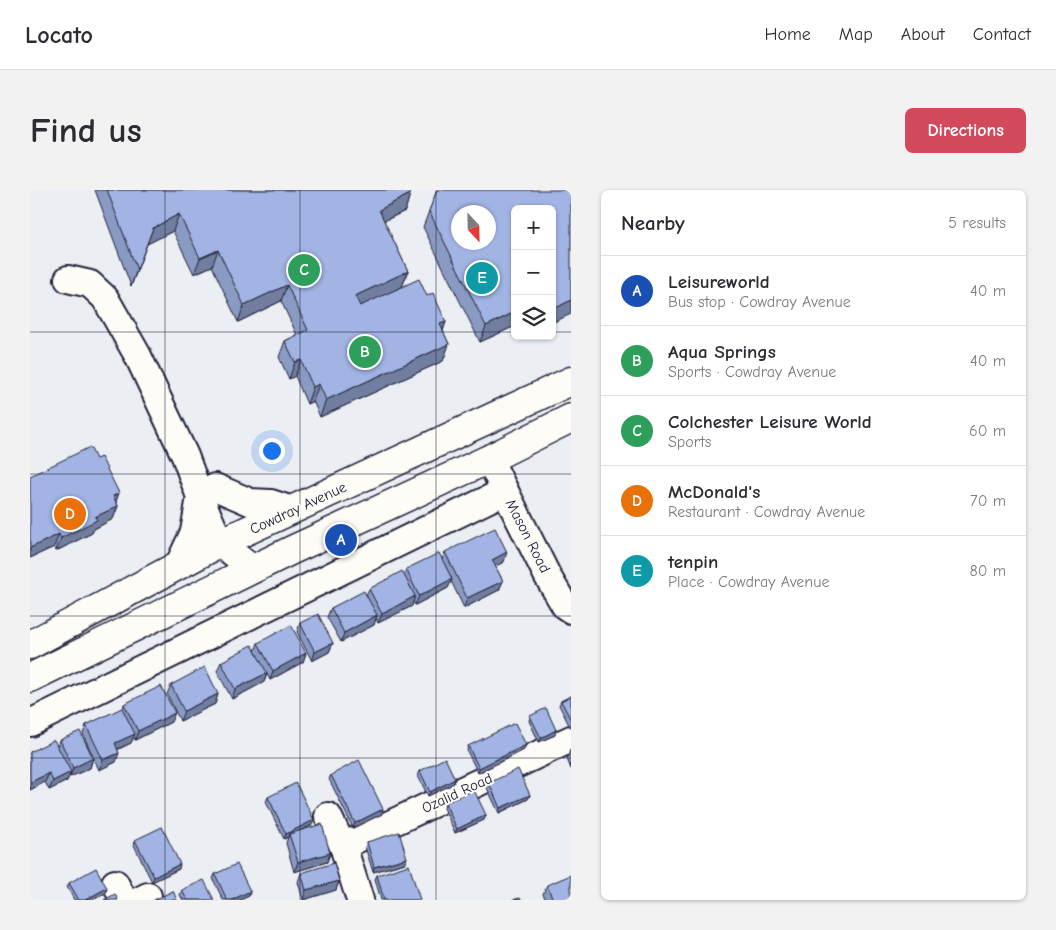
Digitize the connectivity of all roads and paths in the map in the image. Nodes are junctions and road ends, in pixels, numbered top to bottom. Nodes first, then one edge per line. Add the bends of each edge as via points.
1 (68, 279) dead end
2 (571, 381) edge
3 (571, 418) edge
4 (473, 426) junction
5 (489, 459) junction
6 (504, 491) junction
7 (207, 492) junction
8 (292, 510) junction
9 (228, 540) junction
10 (179, 564) junction
11 (253, 569) junction
12 (571, 610) edge
13 (30, 645) edge
14 (30, 678) edge
15 (30, 723) edge
16 (571, 739) edge
17 (328, 816) dead end
18 (343, 846) junction
19 (360, 900) edge

1 - 7 street via 90,284 105,298 138,356 185,456
2 - 4 main road, Cowdray Avenue
3 - 5 main road
4 - 5 main road
4 - 8 main road, Cowdray Avenue
5 - 6 street, Mason Road
5 - 11 main road
6 - 12 street, Mason Road via 548,577 565,606
6 - 15 street
7 - 8 street
7 - 9 street
7 - 10 street
8 - 9 main road, Cowdray Avenue
9 - 10 main road, Cowdray Avenue
9 - 11 street
10 - 13 main road, Cowdray Avenue
11 - 14 main road
16 - 18 street, Ozalid Road
17 - 18 street
18 - 19 street

